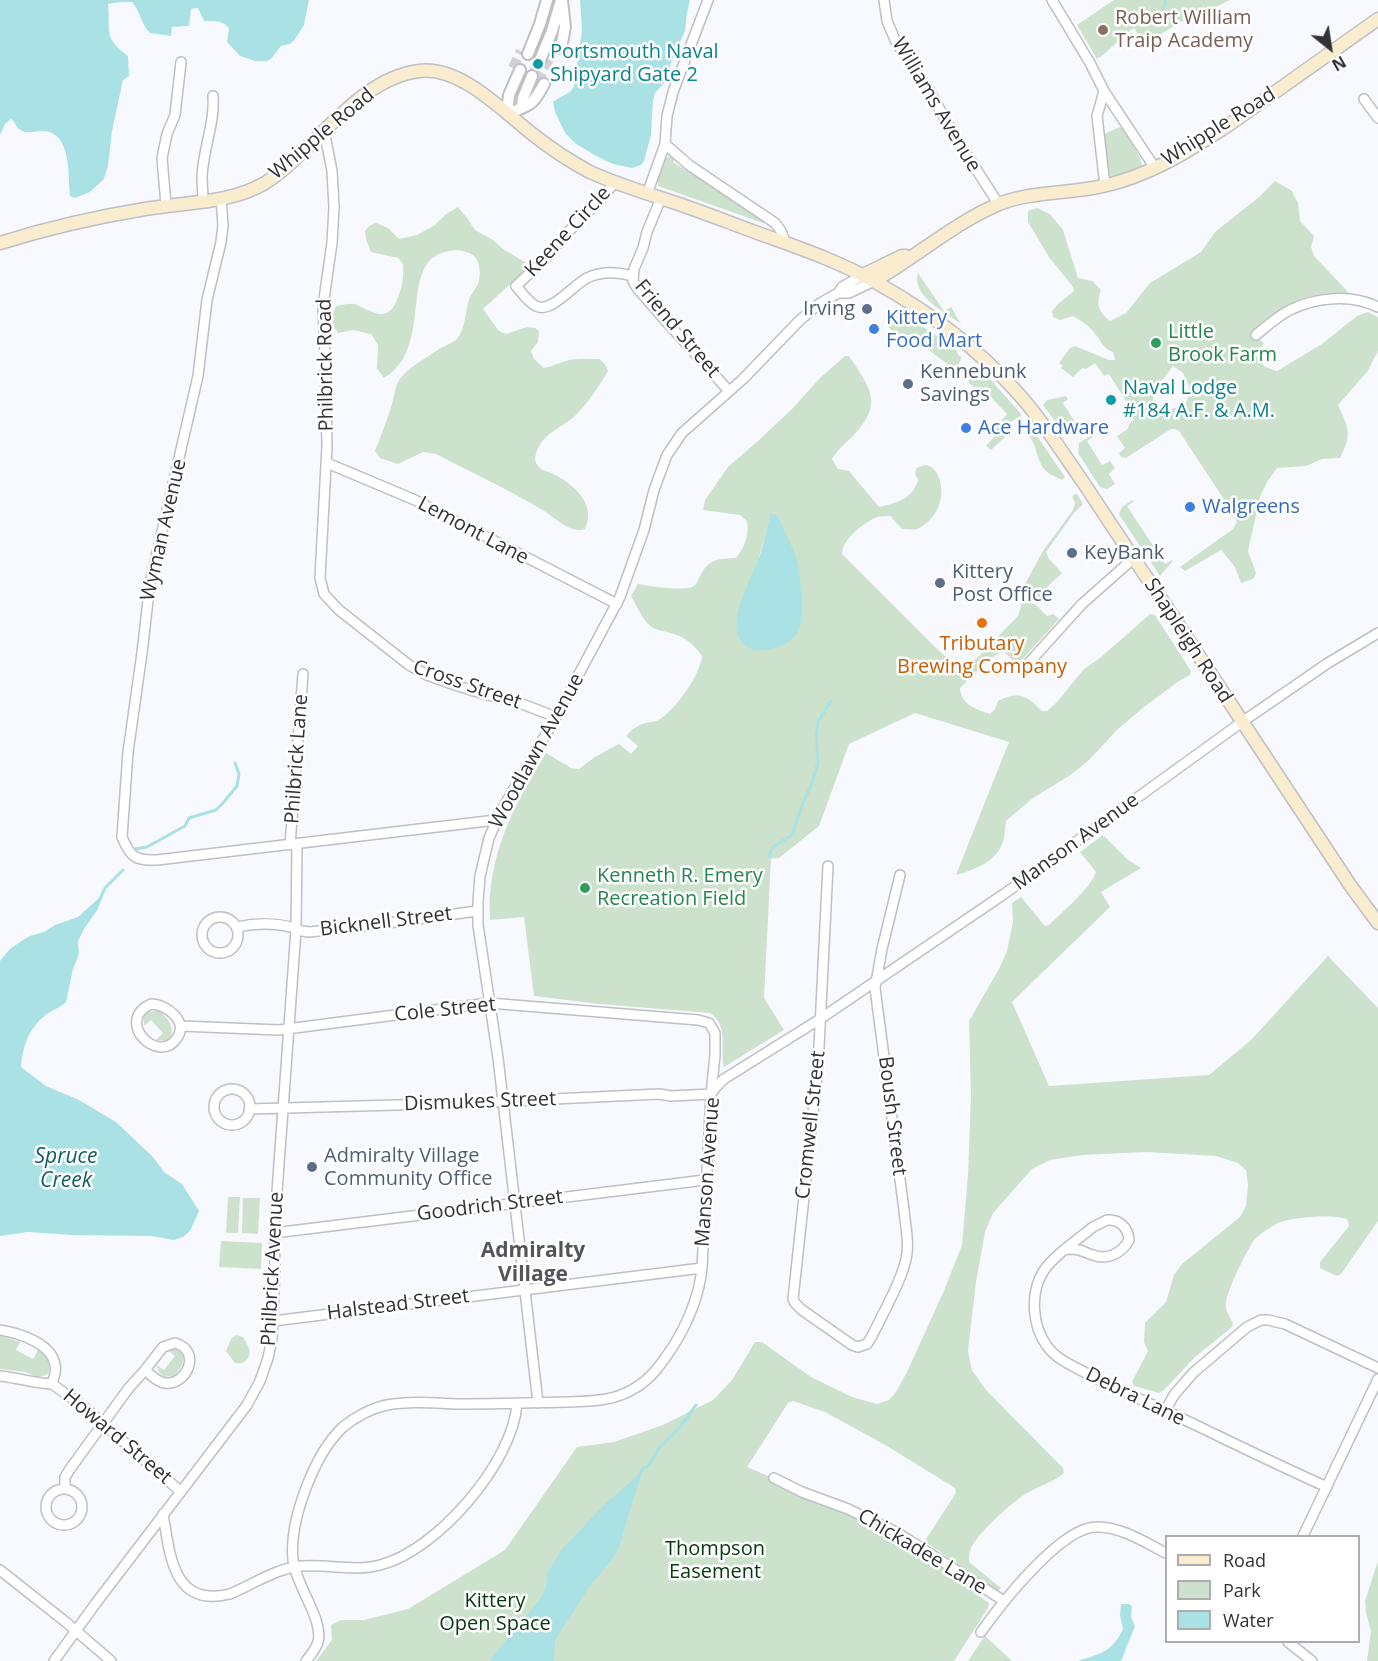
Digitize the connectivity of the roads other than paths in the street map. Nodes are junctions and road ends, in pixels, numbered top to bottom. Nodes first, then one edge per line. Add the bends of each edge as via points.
1 (561, 0) edge
2 (708, 0) edge
3 (884, 0) edge
4 (1052, 0) edge
5 (546, 5) edge
6 (1378, 19) edge
7 (558, 47) tunnel mouth
8 (525, 53) tunnel mouth
9 (540, 60) tunnel mouth
10 (181, 62) dead end
11 (517, 69) tunnel mouth
12 (538, 81) tunnel mouth
13 (1104, 91) junction
14 (213, 96) dead end
15 (1364, 99) dead end
16 (507, 114) junction
17 (1378, 118) edge
18 (324, 130) junction
19 (665, 144) junction
20 (1155, 168) junction
21 (615, 182) junction
22 (1105, 186) junction
23 (647, 194) junction
24 (662, 198) junction
25 (221, 199) junction
26 (203, 201) junction
27 (999, 205) junction
28 (166, 206) junction
29 (785, 242) junction
30 (0, 243) edge
31 (632, 276) junction
32 (868, 278) junction
33 (1378, 307) edge
34 (1256, 335) dead end
35 (729, 391) junction
36 (327, 463) junction
37 (1134, 558) junction
38 (328, 599) joint
39 (617, 604) junction
40 (1378, 633) edge
41 (1026, 666) dead end
42 (303, 674) dead end
43 (556, 717) junction
44 (1242, 722) junction
45 (496, 820) junction
46 (294, 844) junction
47 (828, 866) dead end
48 (900, 874) dead end
49 (477, 911) junction
50 (1378, 923) edge
51 (237, 927) junction
52 (295, 929) junction
53 (876, 979) junction
54 (489, 1003) junction
55 (820, 1018) junction
56 (181, 1026) junction
57 (288, 1029) junction
58 (711, 1094) junction
59 (503, 1102) junction
60 (249, 1109) dead end
61 (283, 1109) junction
62 (705, 1180) junction
63 (515, 1204) junction
64 (274, 1233) junction
65 (1065, 1250) junction
66 (702, 1268) junction
67 (525, 1289) junction
68 (273, 1321) junction
69 (0, 1330) edge
70 (861, 1347) joint
71 (1378, 1368) edge
72 (145, 1370) junction
73 (0, 1376) edge
74 (1378, 1380) edge
75 (52, 1384) junction
76 (538, 1403) junction
77 (517, 1404) junction
78 (1165, 1411) junction
79 (103, 1424) junction
80 (774, 1478) dead end
81 (1327, 1486) junction
82 (65, 1488) junction
83 (180, 1491) junction
84 (163, 1514) junction
85 (1303, 1535) edge
86 (1165, 1552) edge
87 (294, 1567) junction
88 (0, 1570) edge
89 (1004, 1601) junction
90 (76, 1631) junction
91 (981, 1632) dead end
92 (1290, 1643) edge
93 (54, 1661) edge
94 (111, 1661) edge
95 (306, 1661) edge
96 (1312, 1661) edge

1 - 7 street via 565,27
1 - 9 street
2 - 19 street via 669,105
3 - 27 street, Williams Avenue via 887,21 901,51
4 - 13 street
5 - 8 street
6 - 20 main road, Whipple Road via 1209,138
10 - 28 street via 175,115 162,158
11 - 16 street
12 - 16 street via 523,98 522,108
13 - 20 street
13 - 22 street via 1097,116
14 - 26 street via 202,176
15 - 17 street
16 - 18 main road, Whipple Road via 462,80 442,72 419,71 379,86
16 - 21 main road, Whipple Road via 566,158
18 - 25 main road, Whipple Road via 264,184
18 - 36 street, Philbrick Road via 334,207 323,306
19 - 23 street
19 - 29 street via 689,165 775,223
20 - 22 main road, Whipple Road
21 - 23 main road, Whipple Road
21 - 31 street, Keene Circle via 516,286 534,306 543,308 594,275
22 - 27 main road, Whipple Road via 1025,197
23 - 24 main road, Whipple Road
24 - 29 main road, Whipple Road
24 - 31 street, Friend Street
25 - 26 main road, Whipple Road
25 - 46 street, Wyman Avenue via 223,225 207,300 195,389 150,582 128,752 122,837 126,849 137,859 157,860
26 - 28 main road, Whipple Road
27 - 32 main road, Whipple Road via 903,264
28 - 30 main road, Whipple Road via 61,226
29 - 32 main road, Whipple Road
31 - 35 street, Friend Street via 639,291
32 - 35 street, Woodlawn Avenue via 849,293 826,299
32 - 37 main road, Shapleigh Road via 954,334 1007,381 1036,416
33 - 34 street via 1355,300 1317,301 1280,315
35 - 39 street, Woodlawn Avenue via 682,433 668,455
36 - 38 street, Philbrick Road via 320,578
36 - 39 street, Lemont Lane via 415,500
37 - 41 street via 1087,600
37 - 44 main road, Shapleigh Road
38 - 43 street, Cross Street via 418,671
39 - 43 street, Woodlawn Avenue
40 - 44 street, Manson Avenue
42 - 46 street, Philbrick Lane
43 - 45 street, Woodlawn Avenue
44 - 50 main road, Shapleigh Road
44 - 53 street, Manson Avenue via 1023,881
45 - 46 street
45 - 49 street, Woodlawn Avenue via 483,859
46 - 52 street, Philbrick Avenue
47 - 55 street, Cromwell Street
48 - 53 street, Boush Street
49 - 52 street, Bicknell Street via 309,932
49 - 54 street, Woodlawn Avenue
51 - 51 street, Bicknell Street via 228,918 214,917 204,926 203,942 212,951 229,951 237,941
51 - 52 street, Bicknell Street via 250,924
52 - 57 street, Philbrick Avenue
53 - 55 street, Manson Avenue
53 - 70 street, Boush Street via 907,1248 899,1278 872,1336
54 - 57 street, Cole Street
54 - 58 street, Cole Street via 706,1021 715,1033
54 - 59 street, Woodlawn Avenue
55 - 58 street, Manson Avenue via 724,1079
55 - 70 street, Cromwell Street via 793,1299 802,1310 852,1345
56 - 56 street via 172,1012 157,1004 142,1009 137,1021 141,1036 158,1047 174,1041
56 - 57 street, Cole Street
57 - 61 street, Philbrick Avenue
58 - 59 street, Dismukes Street
58 - 62 street, Manson Avenue
59 - 61 street, Dismukes Street
59 - 63 street, Woodlawn Avenue
60 - 61 street, Dismukes Street
61 - 64 street, Philbrick Avenue
62 - 63 street, Goodrich Street
62 - 66 street, Manson Avenue
63 - 64 street, Goodrich Street
63 - 67 street, Woodlawn Avenue
64 - 68 street, Philbrick Avenue
65 - 65 street, Debra Lane via 1110,1256 1125,1246 1129,1235 1119,1222 1107,1220
65 - 78 street, Debra Lane via 1044,1270 1035,1295 1035,1315 1042,1338 1066,1363
66 - 67 street, Halstead Street
66 - 76 street, Manson Avenue via 694,1304 679,1335 644,1383 604,1400
67 - 68 street, Halstead Street
67 - 76 street, Woodlawn Avenue
68 - 83 street, Philbrick Avenue via 268,1358 255,1392
69 - 75 street, Howard Street via 24,1336 50,1352 56,1366
71 - 78 street via 1285,1324 1261,1320 1193,1373
72 - 72 street via 159,1381 173,1382 185,1373 190,1357 183,1347 171,1344 163,1347
72 - 79 street
73 - 75 street, Howard Street
74 - 81 street
75 - 79 street, Howard Street
76 - 77 street, Manson Avenue
77 - 87 street via 511,1431 484,1480 460,1510 423,1544 403,1557 373,1567
77 - 87 street, Manson Avenue via 397,1404 377,1408 350,1422 325,1448 309,1480 296,1525
78 - 81 street, Debra Lane
79 - 82 street via 65,1477
79 - 83 street, Howard Street
80 - 89 street, Chickadee Lane via 890,1528
81 - 85 street
82 - 82 street via 52,1493 46,1506 52,1521 63,1525 77,1520 83,1507 78,1494
83 - 84 street, Philbrick Avenue
84 - 87 street via 175,1573 195,1593 230,1594
84 - 90 street, Philbrick Avenue
86 - 89 street via 1118,1531 1091,1527 1054,1550
87 - 95 street via 318,1629 318,1642
88 - 90 street
89 - 91 street
90 - 93 street, Philbrick Avenue
90 - 94 street
92 - 96 street

